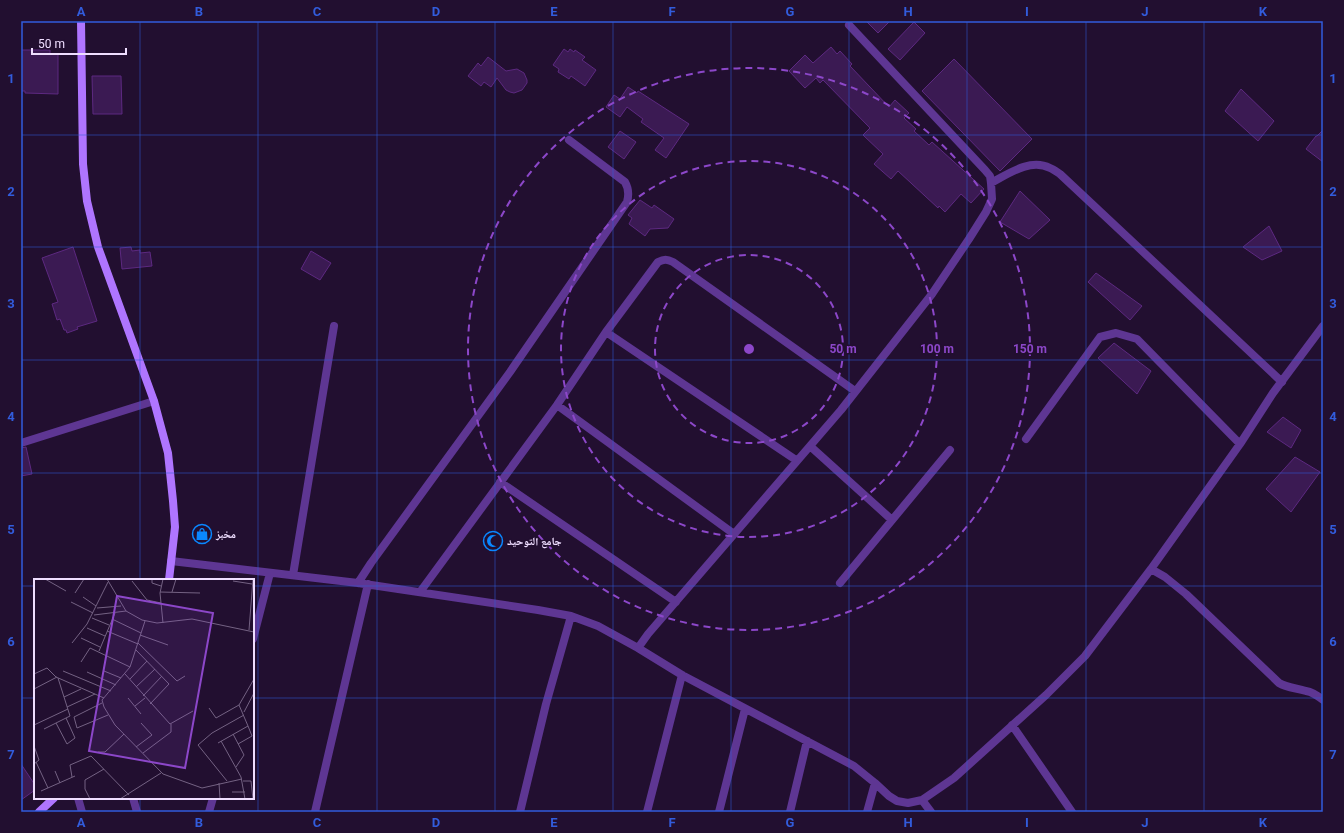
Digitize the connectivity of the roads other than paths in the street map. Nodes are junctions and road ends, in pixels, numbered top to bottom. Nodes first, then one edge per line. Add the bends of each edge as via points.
1 (81, 21) edge
2 (849, 25) dead end
3 (568, 140) dead end
4 (991, 183) junction
5 (334, 326) dead end
6 (1323, 326) edge
7 (606, 332) junction
8 (1282, 382) junction
9 (855, 391) junction
10 (154, 401) junction
11 (557, 405) junction
12 (1026, 439) dead end
13 (21, 443) edge
14 (1240, 444) junction
15 (810, 446) junction
16 (950, 450) dead end
17 (796, 460) junction
18 (500, 482) junction
19 (892, 520) junction
20 (734, 534) junction
21 (171, 561) junction
22 (1151, 569) junction
23 (270, 573) junction
24 (293, 575) junction
25 (169, 579) edge
26 (358, 583) junction
27 (840, 583) dead end
28 (368, 584) junction
29 (420, 592) junction
30 (676, 602) junction
31 (571, 616) junction
32 (254, 635) edge
33 (638, 648) junction
34 (682, 675) junction
35 (1323, 700) edge
36 (745, 709) junction
37 (1012, 725) junction
38 (807, 741) junction
39 (875, 783) junction
40 (53, 799) edge
41 (78, 799) edge
42 (133, 799) edge
43 (213, 799) edge
44 (922, 800) junction
45 (39, 812) edge
46 (82, 812) edge
47 (137, 812) edge
48 (209, 812) edge
49 (315, 812) edge
50 (520, 812) edge
51 (647, 812) edge
52 (719, 812) edge
53 (790, 812) edge
54 (867, 812) edge
55 (931, 812) edge
56 (1072, 812) edge

1 - 10 street via 83,164 87,201 98,247
2 - 4 street via 985,170 990,176
3 - 26 street via 624,182 629,194 627,202 510,372
4 - 8 street via 1030,165 1049,167 1060,174
4 - 9 street via 992,199 986,212 949,269
5 - 24 street
6 - 8 street
7 - 9 street via 658,262 668,260
7 - 11 street
7 - 17 street
8 - 14 street
9 - 15 street
10 - 13 street
10 - 21 street via 168,453 175,527
11 - 18 street
11 - 20 street
12 - 14 street via 1100,338 1116,333 1137,339
14 - 22 street
15 - 17 street
15 - 19 street
16 - 19 street
17 - 20 street
18 - 29 street
18 - 30 street
19 - 27 street
20 - 30 street
21 - 23 street
21 - 25 street
22 - 35 street via 1186,594 1279,683 1307,691
22 - 37 street via 1084,656
23 - 24 street
23 - 32 street
24 - 26 street
26 - 28 street
28 - 29 street
28 - 49 street
29 - 31 street
30 - 33 street
31 - 33 street via 598,626
31 - 50 street via 546,704
33 - 34 street
34 - 36 street
34 - 51 street
36 - 38 street
36 - 52 street
37 - 44 street via 954,778
37 - 56 street
38 - 39 street via 854,766
38 - 53 street
39 - 44 street via 897,801 908,803
39 - 54 street
40 - 45 street
41 - 46 street
42 - 47 street
43 - 48 street
44 - 55 street

